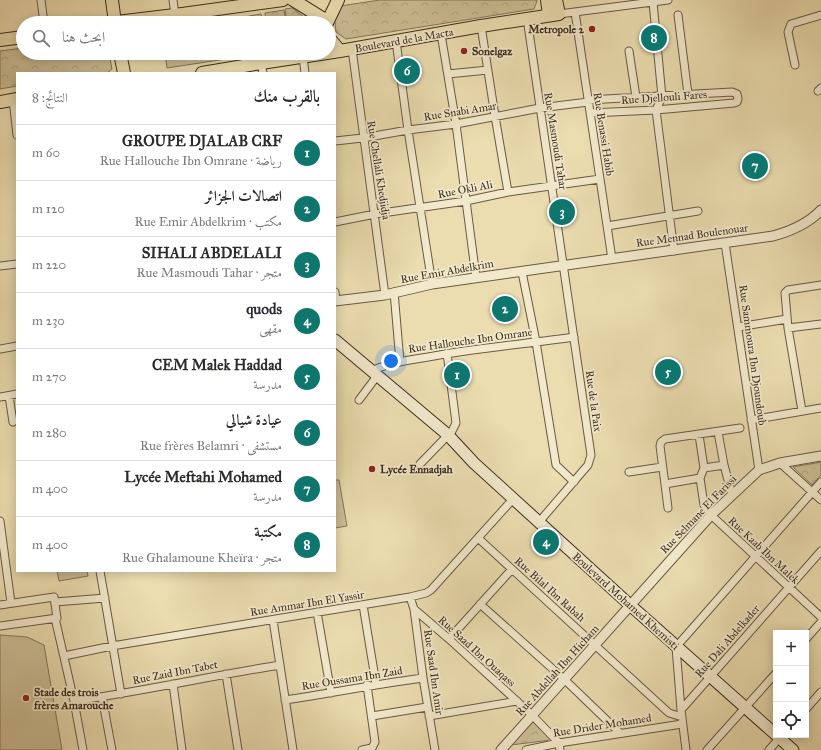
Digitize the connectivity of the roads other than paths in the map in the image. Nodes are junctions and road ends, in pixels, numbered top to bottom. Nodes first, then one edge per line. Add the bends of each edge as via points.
1 (41, 0) edge
2 (112, 0) edge
3 (173, 0) edge
4 (283, 0) edge
5 (293, 0) edge
6 (338, 0) edge
7 (547, 0) edge
8 (556, 0) edge
9 (668, 0) edge
10 (653, 2) junction
11 (237, 3) edge
12 (575, 12) junction
13 (554, 14) junction
14 (176, 15) junction
15 (678, 15) dead end
16 (821, 15) edge
17 (43, 16) edge
18 (113, 16) edge
19 (168, 16) edge
20 (318, 16) edge
21 (330, 16) edge
22 (527, 18) junction
23 (481, 26) junction
24 (441, 34) junction
25 (16, 38) edge
26 (0, 40) edge
27 (396, 41) junction
28 (336, 43) edge
29 (346, 50) junction
30 (336, 51) edge
31 (629, 51) dead end
32 (121, 60) edge
33 (292, 60) edge
34 (303, 60) edge
35 (795, 65) dead end
36 (262, 68) edge
37 (488, 70) junction
38 (124, 72) edge
39 (210, 72) edge
40 (305, 72) edge
41 (448, 74) junction
42 (688, 94) junction
43 (662, 96) junction
44 (636, 97) junction
45 (15, 99) edge
46 (588, 101) junction
47 (738, 101) joint
48 (0, 102) edge
49 (540, 108) junction
50 (656, 110) junction
51 (590, 113) junction
52 (495, 116) junction
53 (16, 117) edge
54 (456, 124) junction
55 (408, 130) junction
56 (363, 138) junction
57 (336, 141) edge
58 (600, 179) junction
59 (552, 186) junction
60 (508, 192) junction
61 (466, 201) junction
62 (419, 208) junction
63 (698, 211) dead end
64 (820, 211) edge
65 (375, 214) junction
66 (669, 216) junction
67 (336, 222) edge
68 (607, 226) junction
69 (725, 243) junction
70 (674, 250) junction
71 (612, 259) junction
72 (16, 264) edge
73 (0, 266) edge
74 (562, 266) junction
75 (522, 272) junction
76 (476, 277) junction
77 (432, 284) junction
78 (821, 285) edge
79 (390, 293) junction
80 (336, 298) edge
81 (787, 319) junction
82 (821, 324) edge
83 (738, 327) junction
84 (788, 328) junction
85 (574, 337) junction
86 (336, 341) edge
87 (536, 342) junction
88 (16, 346) edge
89 (0, 349) edge
90 (447, 353) junction
91 (400, 362) junction
92 (374, 374) junction
93 (16, 394) edge
94 (9, 396) junction
95 (0, 397) edge
96 (359, 400) dead end
97 (821, 408) edge
98 (802, 411) junction
99 (751, 420) junction
100 (13, 422) dead end
101 (740, 428) dead end
102 (718, 432) junction
103 (448, 435) junction
104 (699, 435) junction
105 (821, 456) edge
106 (780, 463) junction
107 (420, 464) dead end
108 (724, 465) junction
109 (662, 467) junction
110 (704, 468) junction
111 (759, 470) junction
112 (629, 472) dead end
113 (700, 478) junction
114 (574, 482) junction
115 (821, 482) edge
116 (664, 484) junction
117 (813, 492) junction
118 (732, 495) junction
119 (513, 499) junction
120 (821, 500) edge
121 (668, 508) dead end
122 (711, 515) junction
123 (0, 521) edge
124 (539, 522) junction
125 (478, 538) junction
126 (821, 551) edge
127 (756, 557) junction
128 (512, 569) junction
129 (100, 572) edge
130 (789, 587) junction
131 (410, 597) junction
132 (105, 598) junction
133 (55, 602) junction
134 (11, 603) junction
135 (480, 604) junction
136 (0, 605) edge
137 (363, 605) junction
138 (630, 605) junction
139 (414, 609) junction
140 (317, 612) junction
141 (821, 617) edge
142 (55, 618) junction
143 (272, 620) junction
144 (821, 622) edge
145 (0, 626) edge
146 (809, 636) edge
147 (449, 639) junction
148 (595, 645) junction
149 (112, 646) junction
150 (676, 648) junction
151 (64, 656) junction
152 (280, 665) junction
153 (226, 674) junction
154 (711, 676) junction
155 (773, 676) edge
156 (423, 678) junction
157 (564, 680) junction
158 (173, 684) junction
159 (376, 684) junction
160 (366, 685) junction
161 (821, 692) edge
162 (330, 693) junction
163 (121, 694) junction
164 (102, 697) junction
165 (285, 700) junction
166 (74, 701) junction
167 (517, 701) junction
168 (809, 706) edge
169 (427, 707) junction
170 (745, 708) junction
171 (532, 715) junction
172 (372, 716) junction
173 (429, 716) junction
174 (682, 717) junction
175 (773, 731) edge
176 (620, 733) junction
177 (780, 738) edge
178 (782, 738) edge
179 (559, 747) edge
180 (83, 750) edge
181 (112, 750) edge
182 (182, 750) edge
183 (238, 750) edge
184 (293, 750) edge
185 (362, 750) edge
186 (435, 750) edge
187 (501, 750) edge
188 (526, 750) edge
189 (686, 750) edge
190 (707, 750) edge
191 (769, 750) edge
192 (794, 750) edge

1 - 17 street
2 - 18 main road
3 - 14 street
4 - 11 main road
5 - 20 main road
6 - 21 main road
7 - 13 main road
8 - 13 main road
9 - 10 street
10 - 12 street
10 - 43 street
11 - 14 main road
12 - 13 street
12 - 46 street, Rue Benassi Habib
13 - 22 main road, Boulevard de la Macta
14 - 19 main road
15 - 42 street
16 - 35 street via 791,24 788,32
22 - 23 main road, Boulevard de la Macta
22 - 49 street, Rue Masmoudi Tahar
23 - 24 main road, Boulevard de la Macta
23 - 37 street
24 - 27 main road, Boulevard de la Macta
24 - 41 street
25 - 26 main road
27 - 29 main road, Boulevard de la Macta
27 - 55 street
28 - 29 main road
29 - 30 main road, Boulevard de la Macta
29 - 56 street, Rue Chellali Khedjidja
31 - 44 street
32 - 38 main road
33 - 36 main road, Boulevard de la Macta
34 - 40 street
36 - 39 main road, Boulevard de la Macta
37 - 41 street
37 - 52 street
41 - 54 street
42 - 43 street, Rue Snabi Amar
42 - 47 street, Rue Snabi Amar via 732,92 737,94
43 - 44 street, Rue Snabi Amar
43 - 50 street
44 - 46 street, Rue Snabi Amar
45 - 48 main road
45 - 53 street
46 - 49 street, Rue Snabi Amar
46 - 51 street, Rue Benassi Habib
47 - 50 street, Rue Djellouli Fares
49 - 52 street, Rue Snabi Amar
49 - 59 street, Rue Masmoudi Tahar
50 - 51 street, Rue Djellouli Fares
50 - 66 street
51 - 58 street, Rue Benassi Habib
52 - 54 street, Rue Snabi Amar
52 - 60 street
54 - 55 street, Rue Snabi Amar
54 - 61 street
55 - 56 street, Rue Snabi Amar
55 - 62 street
56 - 57 street, Rue Snabi Amar
56 - 65 street, Rue Chellali Khedjidja
58 - 59 street, Rue Okli Ali
58 - 68 street, Rue Benassi Habib
59 - 60 street, Rue Okli Ali
59 - 74 street, Rue Masmoudi Tahar
60 - 61 street, Rue Okli Ali
61 - 62 street, Rue Okli Ali
61 - 76 street
62 - 65 street, Rue Okli Ali
62 - 77 street
63 - 66 street
64 - 69 street, Rue Mennad Boulenouar via 808,222 789,231
65 - 67 street, Rue Okli Ali
65 - 79 street, Rue Chellali Khedjidja
66 - 68 street
66 - 70 street
68 - 71 street, Rue Benassi Habib
69 - 70 street, Rue Mennad Boulenouar
69 - 83 street, Rue Sammoura Ibn Djoundoub
70 - 71 street, Rue Mennad Boulenouar
71 - 74 street, Rue Mennad Boulenouar
72 - 73 street
74 - 75 street, Rue Emir Abdelkrim
74 - 85 street, Rue de la Paix
75 - 76 street, Rue Emir Abdelkrim
75 - 87 street
76 - 77 street, Rue Emir Abdelkrim
77 - 79 street, Rue Emir Abdelkrim
78 - 81 street via 788,290 784,293
79 - 80 street, Rue Emir Abdelkrim
79 - 91 street, Rue Chellali Khedjidja
81 - 83 street
81 - 84 street
82 - 84 street
83 - 99 street, Rue Sammoura Ibn Djoundoub
84 - 98 street
85 - 87 street, Rue Hallouche Ibn Omrane
85 - 114 street, Rue de la Paix via 591,456 588,465
86 - 92 main road, Boulevard Mohamed Khemisti
87 - 90 street, Rue Hallouche Ibn Omrane
87 - 114 street via 556,465
88 - 89 street
90 - 91 street, Rue Hallouche Ibn Omrane
90 - 103 street via 456,421
91 - 92 street, Rue Hallouche Ibn Omrane via 381,367
92 - 96 street
92 - 103 main road, Boulevard Mohamed Khemisti
93 - 94 street
94 - 95 street
94 - 100 street
97 - 98 street
98 - 99 street
99 - 111 street, Rue Sammoura Ibn Djoundoub
101 - 102 street
102 - 104 street
102 - 108 street
103 - 107 street
103 - 119 main road, Boulevard Mohamed Khemisti
104 - 109 street via 661,442
104 - 110 street
105 - 106 street, Rue Selmane El Farissi
106 - 111 street, Rue Selmane El Farissi
106 - 117 street
108 - 110 street
108 - 118 street
109 - 112 street
109 - 116 street
110 - 113 street
111 - 118 street, Rue Selmane El Farissi
113 - 116 street
113 - 122 street via 704,505
114 - 124 street, Rue de la Paix
115 - 117 street
116 - 121 street
117 - 120 street
117 - 127 street
118 - 122 street, Rue Selmane El Farissi
119 - 124 main road, Boulevard Mohamed Khemisti
119 - 125 street, Rue Ammar Ibn El Yassir
122 - 127 street, Rue Kaab Ibn Malek
122 - 138 street, Rue Selmane El Farissi
123 - 134 street
124 - 138 main road, Boulevard Mohamed Khemisti
125 - 128 street, Rue Bilal Ibn Rabah
125 - 131 street, Rue Ammar Ibn El Yassir via 431,590
126 - 130 street, Rue Dali Abdelkader
127 - 130 street, Rue Kaab Ibn Malek
127 - 150 street
128 - 135 street
128 - 148 street, Rue Bilal Ibn Rabah
129 - 132 street
130 - 141 street, Rue Kaab Ibn Malek
130 - 154 street, Rue Dali Abdelkader
131 - 137 street, Rue Ammar Ibn El Yassir
131 - 139 street, Rue Saad Ibn Amir
132 - 133 street
132 - 149 street
133 - 134 street via 54,597
133 - 142 street
134 - 136 street
135 - 147 street
135 - 157 street
137 - 140 street, Rue Ammar Ibn El Yassir
137 - 159 street
138 - 148 street, Rue Abdellah Ibn Hicham
138 - 150 main road, Boulevard Mohamed Khemisti
139 - 147 street, Rue Saad Ibn Ouaqass
139 - 156 street, Rue Saad Ibn Amir
140 - 143 street, Rue Ammar Ibn El Yassir
140 - 162 street
142 - 145 street
142 - 151 street
143 - 149 street, Rue Ammar Ibn El Yassir
143 - 152 street
144 - 146 street
147 - 167 street, Rue Saad Ibn Ouaqass
148 - 157 street, Rue Abdellah Ibn Hicham
148 - 174 street, Rue Bilal Ibn Rabah via 669,713
149 - 151 street, Rue Ammar Ibn El Yassir
149 - 163 street
150 - 154 main road, Boulevard Mohamed Khemisti
150 - 174 street
151 - 166 street
152 - 153 street, Rue Zaid Ibn Tabet
152 - 165 street
153 - 158 street, Rue Zaid Ibn Tabet
153 - 183 street
154 - 170 main road, Boulevard Mohamed Khemisti
154 - 174 street, Rue Dali Abdelkader
155 - 170 street
156 - 159 street, Rue Oussama Ibn Zaid
156 - 169 street, Rue Saad Ibn Amir
157 - 171 street, Rue Abdellah Ibn Hicham
157 - 176 street
158 - 163 street, Rue Zaid Ibn Tabet
158 - 182 street
159 - 160 street, Rue Oussama Ibn Zaid
160 - 162 street, Rue Oussama Ibn Zaid
160 - 172 street
161 - 168 street
162 - 165 street, Rue Oussama Ibn Zaid
163 - 164 street, Rue Zaid Ibn Tabet
164 - 166 street, Rue Zaid Ibn Tabet
164 - 181 street
165 - 184 street
166 - 180 street
167 - 171 street, Rue Saad Ibn Ouaqass
167 - 173 street
169 - 172 street
169 - 173 street, Rue Saad Ibn Amir
170 - 175 main road, Boulevard Mohamed Khemisti
170 - 190 street
171 - 179 street, Rue Saad Ibn Ouaqass
171 - 187 street, Rue Abdellah Ibn Hicham
172 - 185 street via 374,744 372,748
173 - 186 street, Rue Saad Ibn Amir
174 - 176 street, Rue Drider Mohamed
174 - 189 street
176 - 179 street, Rue Drider Mohamed
177 - 191 street
178 - 192 main road, Boulevard Mohamed Khemisti
179 - 188 street, Rue Drider Mohamed

